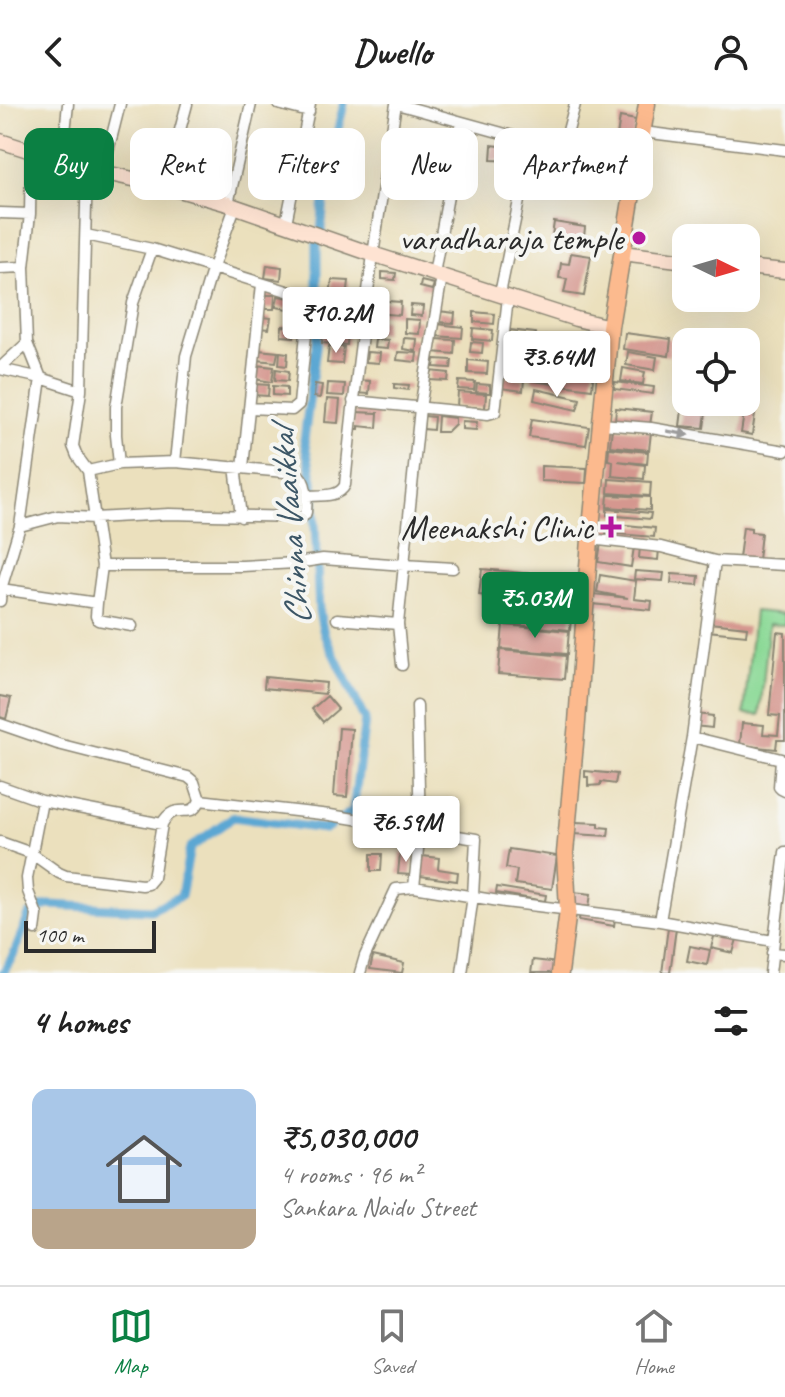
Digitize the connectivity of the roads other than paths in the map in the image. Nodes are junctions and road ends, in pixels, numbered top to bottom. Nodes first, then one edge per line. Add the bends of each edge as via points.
1 (68, 104) edge
2 (120, 104) edge
3 (187, 104) edge
4 (251, 104) edge
5 (278, 104) edge
6 (396, 104) edge
7 (575, 104) edge
8 (647, 104) edge
9 (310, 108) edge
10 (461, 123) junction
11 (65, 128) edge
12 (114, 128) edge
13 (181, 128) edge
14 (569, 128) edge
15 (644, 128) edge
16 (494, 130) edge
17 (653, 133) edge
18 (0, 141) edge
19 (24, 149) edge
20 (785, 150) edge
21 (30, 200) edge
22 (87, 200) edge
23 (212, 200) edge
24 (521, 200) edge
25 (631, 200) edge
26 (232, 206) junction
27 (0, 213) edge
28 (30, 214) junction
29 (286, 223) junction
30 (86, 235) junction
31 (152, 249) junction
32 (622, 253) junction
33 (372, 254) junction
34 (672, 259) edge
35 (24, 267) junction
36 (213, 267) junction
37 (0, 268) edge
38 (760, 268) edge
39 (785, 271) edge
40 (438, 275) junction
41 (262, 284) junction
42 (504, 296) junction
43 (610, 327) junction
44 (27, 343) junction
45 (0, 368) edge
46 (41, 378) junction
47 (81, 391) junction
48 (353, 401) junction
49 (249, 408) junction
50 (420, 408) junction
51 (601, 424) junction
52 (785, 451) edge
53 (175, 462) junction
54 (119, 464) junction
55 (239, 467) junction
56 (88, 471) junction
57 (313, 495) junction
58 (241, 517) junction
59 (94, 518) junction
60 (20, 526) junction
61 (590, 539) junction
62 (715, 561) junction
63 (404, 565) junction
64 (785, 565) edge
65 (102, 566) junction
66 (453, 568) dead end
67 (1, 589) edge
68 (0, 601) edge
69 (97, 603) junction
70 (337, 619) dead end
71 (398, 624) junction
72 (132, 626) dead end
73 (402, 665) dead end
74 (417, 706) dead end
75 (0, 724) edge
76 (692, 737) junction
77 (783, 760) edge
78 (0, 786) edge
79 (785, 791) edge
80 (200, 800) junction
81 (42, 801) junction
82 (162, 824) junction
83 (420, 830) junction
84 (0, 842) edge
85 (785, 852) edge
86 (31, 853) junction
87 (414, 887) junction
88 (473, 896) junction
89 (568, 910) junction
90 (660, 921) junction
91 (35, 930) dead end
92 (773, 941) junction
93 (772, 953) junction
94 (785, 954) edge
95 (360, 973) edge
96 (462, 973) edge
97 (560, 973) edge
98 (770, 973) edge

1 - 11 street
2 - 12 street
3 - 13 street
4 - 26 street
5 - 9 street
6 - 10 street
6 - 33 street
7 - 14 street
8 - 15 main road
9 - 29 street
10 - 16 street
10 - 40 street
17 - 20 street
18 - 19 street
21 - 28 street
22 - 30 street
23 - 26 street
24 - 42 street
25 - 32 main road
26 - 29 street
26 - 36 street
27 - 28 street
28 - 35 street
29 - 33 street
30 - 31 street
30 - 47 street
31 - 36 street
31 - 54 street via 133,303 116,407
32 - 34 street
32 - 43 main road
33 - 40 street
33 - 48 street
35 - 37 street
35 - 44 street
36 - 41 street
36 - 53 street via 186,356
38 - 39 street
40 - 42 street
40 - 50 street
41 - 49 street
41 - 49 street via 303,296 309,304 299,404 292,410
42 - 43 street
42 - 50 street via 495,412
43 - 51 main road
44 - 45 street
44 - 46 street
45 - 46 street
46 - 47 street
46 - 60 street
47 - 56 street via 73,446
48 - 50 street
48 - 57 street via 345,485 336,494
49 - 55 street
50 - 63 street
51 -> 52 street
51 - 61 main road
53 - 54 street
53 - 55 street
54 - 56 street
55 - 57 street via 299,474
55 - 58 street
56 - 59 street
57 - 58 street via 303,517
58 - 59 street
59 - 60 street via 58,516
59 - 65 street
60 - 67 street
61 - 62 street via 661,547
61 - 89 main road via 565,853
62 - 64 street
62 - 76 street
63 - 65 street via 323,559 242,566
63 - 66 street
63 - 71 street
65 - 69 street
67 - 68 street
67 - 69 street
69 - 72 street via 98,620
70 - 71 street
71 - 73 street
74 - 83 street
75 - 80 street via 188,777
76 - 77 street
76 - 90 street
77 - 79 street via 779,787
78 - 81 street
80 - 82 street via 193,810 171,811
80 - 83 street
81 - 82 street
81 - 86 street
82 - 86 street via 148,884 66,876
83 - 87 street
83 - 88 street via 476,839
84 - 86 street
85 - 92 street
86 - 91 street via 27,878 37,915
87 - 88 street
87 - 95 street via 396,889
88 - 89 street
88 - 96 street
89 - 90 street
89 - 97 main road
90 - 92 street
92 - 93 street
93 - 94 street
93 - 98 street

